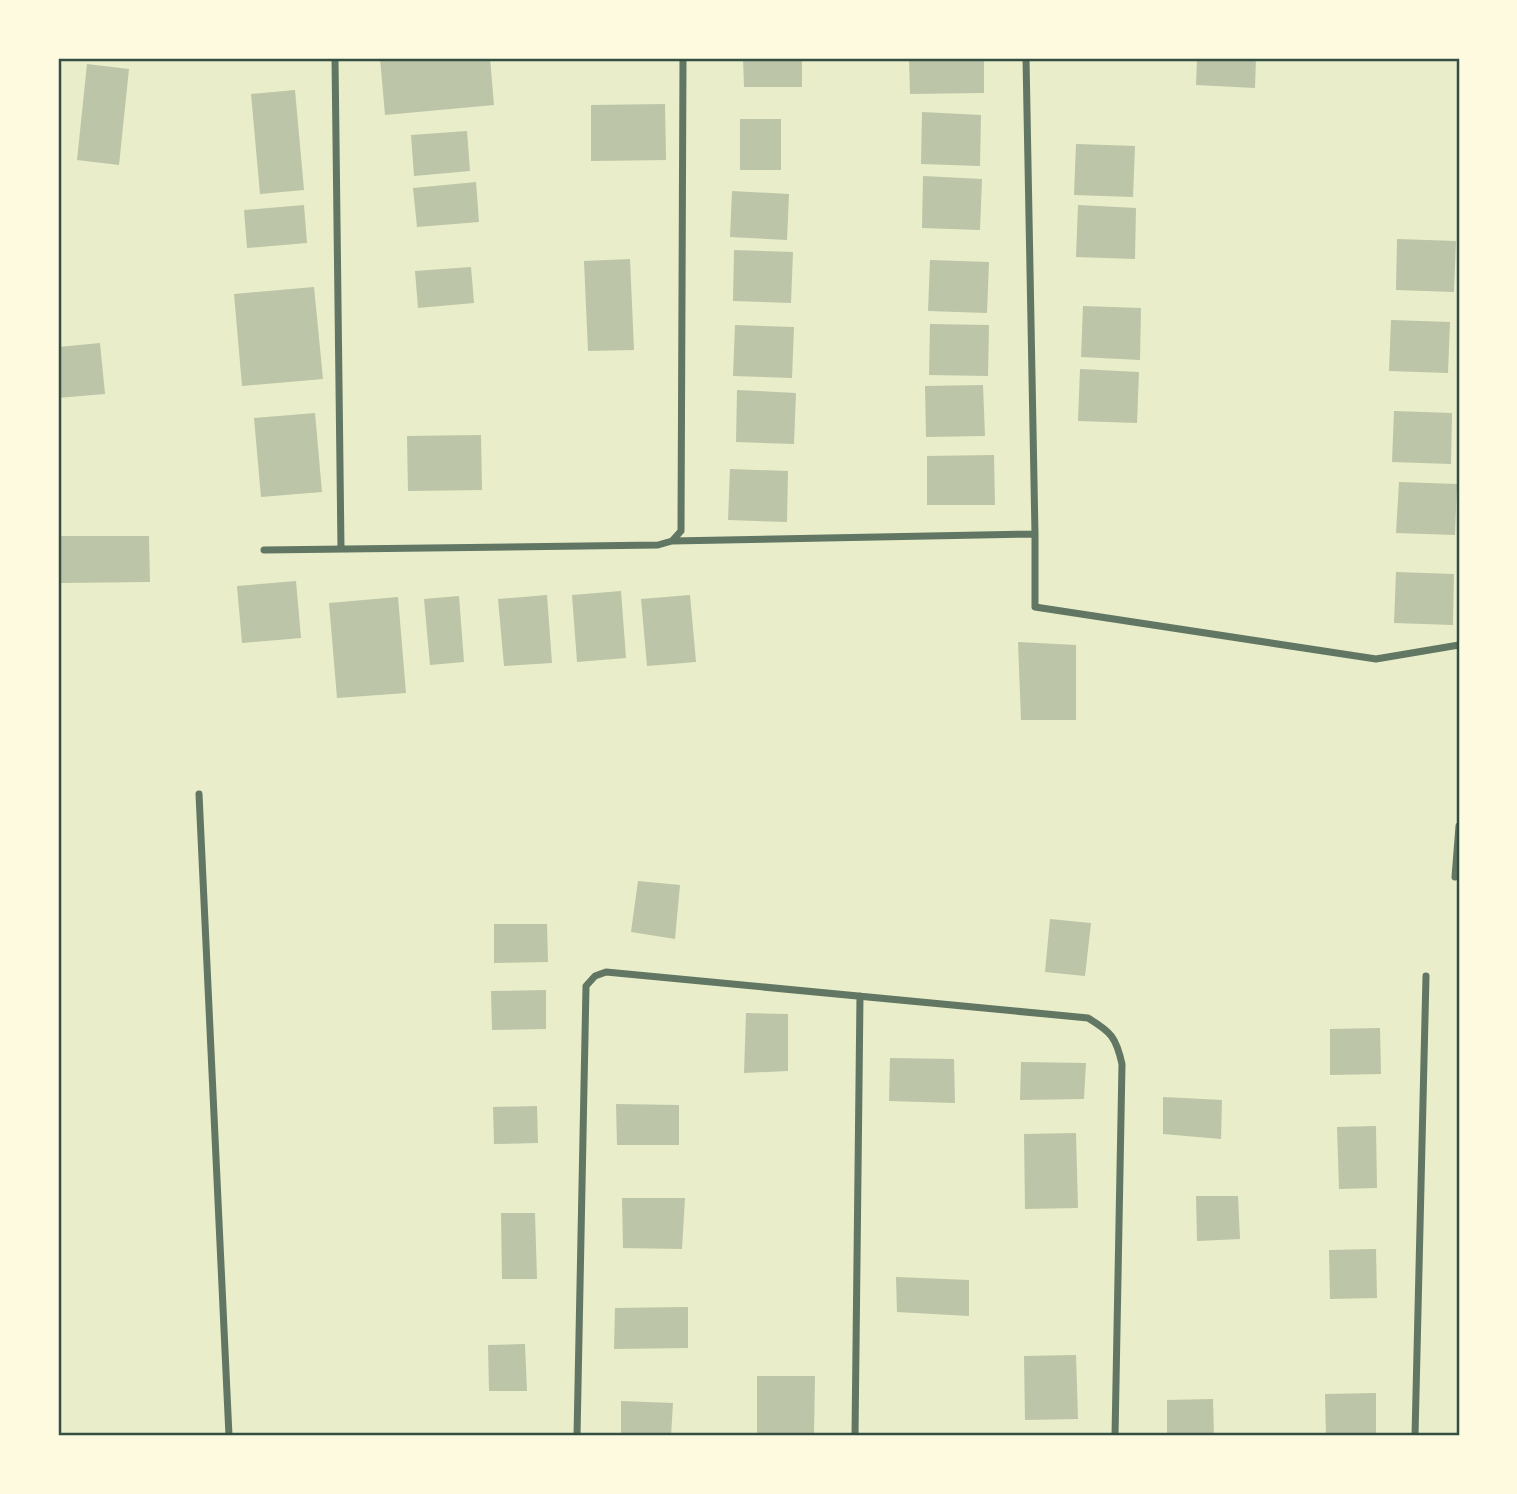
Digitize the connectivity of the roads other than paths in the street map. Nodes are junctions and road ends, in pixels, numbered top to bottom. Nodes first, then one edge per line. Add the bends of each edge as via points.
1 (335, 58) edge
2 (683, 58) edge
3 (1026, 58) edge
4 (1035, 534) junction
5 (672, 541) junction
6 (264, 550) dead end
7 (341, 550) junction
8 (1459, 645) edge
9 (199, 794) dead end
10 (1459, 826) edge
11 (1455, 877) dead end
12 (1426, 976) dead end
13 (860, 996) junction
14 (229, 1436) edge
15 (577, 1436) edge
16 (855, 1436) edge
17 (1115, 1436) edge
18 (1415, 1436) edge

1 - 7 street
2 - 5 street via 681,531
3 - 4 street
4 - 5 street
4 - 8 street via 1035,607 1376,659
5 - 7 street via 658,545
6 - 7 street
9 - 14 street
10 - 11 street
12 - 18 street
13 - 15 street via 606,972 586,986
13 - 16 street
13 - 17 street via 1088,1018 1117,1043 1122,1063

